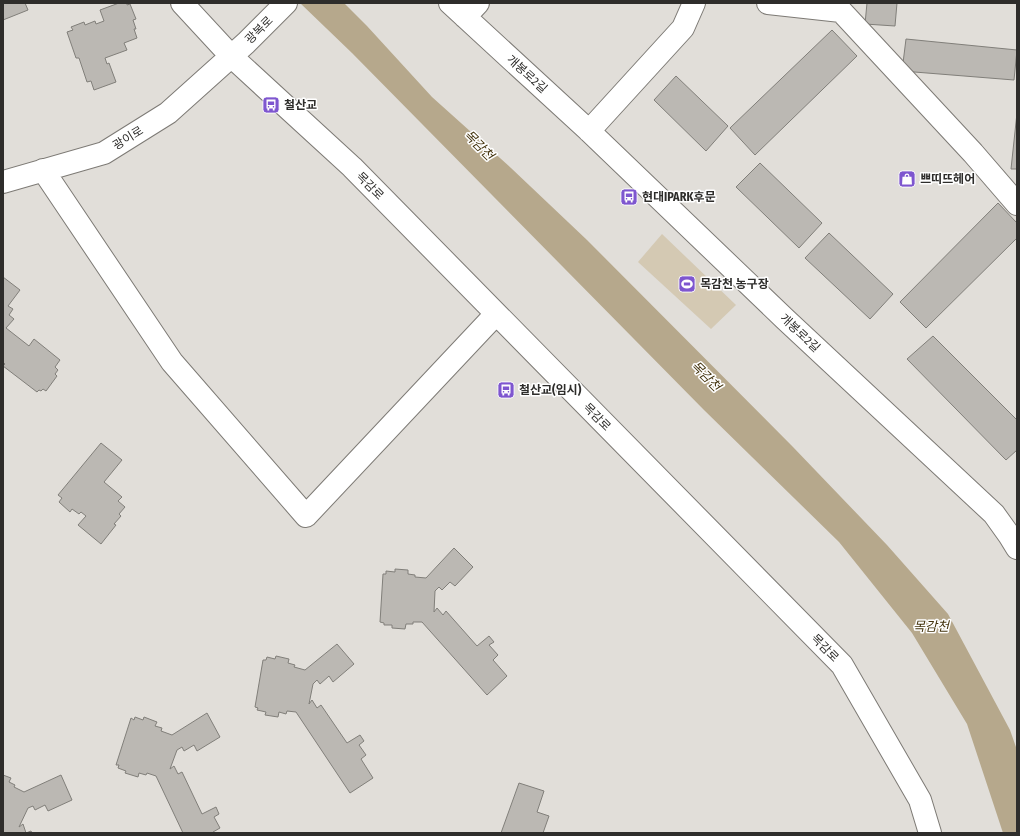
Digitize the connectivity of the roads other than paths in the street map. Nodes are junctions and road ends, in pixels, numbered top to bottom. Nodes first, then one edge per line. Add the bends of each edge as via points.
1 (182, 3) edge
2 (286, 3) edge
3 (694, 3) edge
4 (768, 3) edge
5 (464, 8) edge
6 (239, 50) junction
7 (589, 131) junction
8 (43, 170) junction
9 (3, 182) edge
10 (1017, 204) edge
11 (496, 314) junction
12 (1014, 537) edge
13 (930, 833) edge

1 - 6 street, 목감로
2 - 6 street, 광복로
3 - 7 street via 683,28
4 - 10 street via 842,11
5 - 7 street, 개봉로2길
6 - 8 street, 광이로 via 168,113 104,153
6 - 11 street, 목감로
7 - 12 street, 개봉로2길 via 994,514
8 - 9 street, 광이로
8 - 11 street via 172,362 306,516
11 - 13 street, 목감로 via 842,665 920,800

